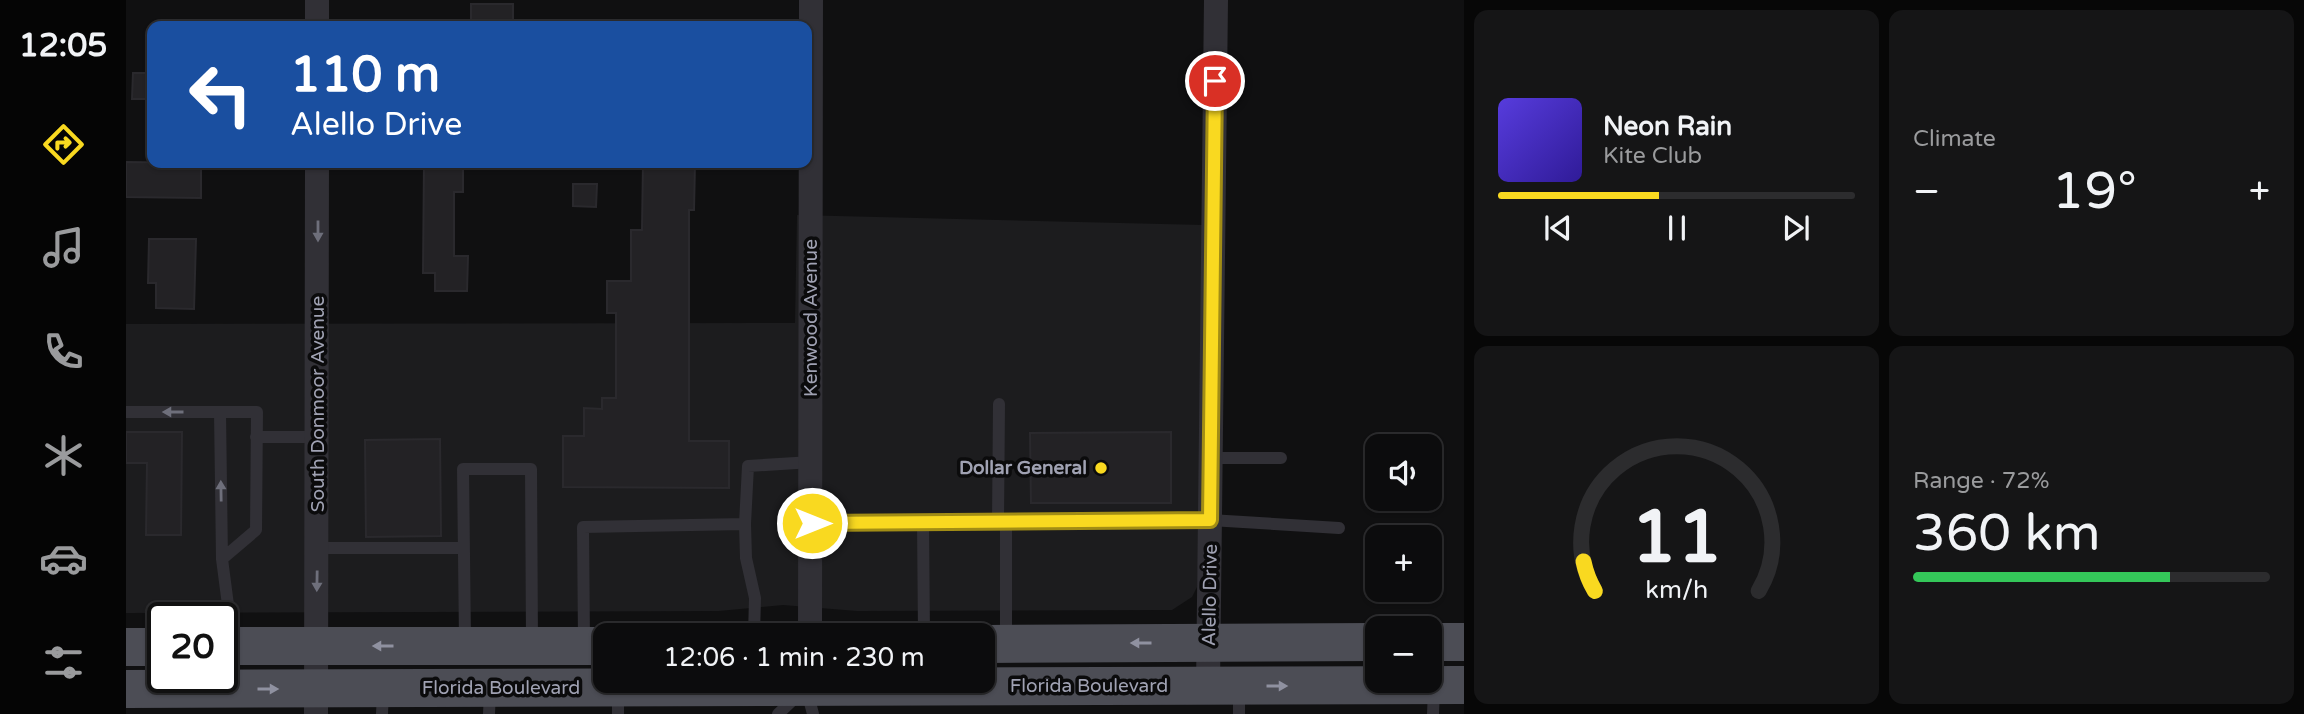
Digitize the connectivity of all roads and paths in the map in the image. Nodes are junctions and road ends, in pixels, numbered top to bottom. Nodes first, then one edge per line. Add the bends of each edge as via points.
1 (317, 0) edge
2 (811, 0) edge
3 (1216, 0) edge
4 (317, 21) edge
5 (811, 21) edge
6 (317, 168) edge
7 (811, 168) edge
8 (999, 404) dead end
9 (126, 412) edge
10 (220, 412) junction
11 (256, 437) junction
12 (318, 437) junction
13 (1211, 458) junction
14 (1281, 458) dead end
15 (812, 462) junction
16 (1210, 520) junction
17 (1002, 521) junction
18 (923, 522) junction
19 (812, 523) junction
20 (745, 524) junction
21 (1339, 528) dead end
22 (317, 548) junction
23 (464, 548) junction
24 (222, 559) junction
25 (228, 602) edge
26 (754, 623) edge
27 (810, 623) edge
28 (924, 623) edge
29 (593, 626) edge
30 (1365, 642) edge
31 (1442, 642) edge
32 (1464, 642) edge
33 (1209, 643) junction
34 (995, 644) edge
35 (147, 646) edge
36 (316, 646) junction
37 (465, 646) junction
38 (532, 646) junction
39 (593, 646) edge
40 (126, 647) edge
41 (238, 663) edge
42 (238, 675) edge
43 (147, 678) edge
44 (126, 683) edge
45 (147, 684) edge
46 (126, 689) edge
47 (808, 694) edge
48 (1229, 695) edge
49 (1444, 695) edge
50 (316, 701) edge
51 (383, 701) edge
52 (490, 701) edge
53 (618, 701) edge
54 (778, 714) edge

1 - 4 street
2 - 5 street, Kenwood Avenue
3 - 13 street, Alello Drive
6 -> 12 street, South Donmoor Avenue
7 - 15 street, Kenwood Avenue
8 - 17 lane
10 -> 9 lane
10 - 11 lane via 257,412
24 -> 10 lane
11 - 12 lane
11 - 24 lane via 256,530
12 - 22 street, South Donmoor Avenue
13 - 14 lane
13 - 16 street, Alello Drive
15 - 19 street, Kenwood Avenue
15 - 20 lane via 748,466
16 - 17 lane
16 - 21 lane
16 - 33 street, Alello Drive
17 - 18 lane
17 - 34 lane
18 - 19 lane
18 - 28 lane
19 - 27 street, Kenwood Avenue
20 - 26 lane
20 - 29 lane via 583,527
22 - 23 lane
22 -> 36 street, South Donmoor Avenue
23 - 37 lane
23 - 38 lane via 463,469 531,469
24 - 25 lane
30 - 33 main road
31 - 32 main road
33 -> 34 main road
33 - 48 street, Alello Drive
35 - 40 main road
37 -> 36 main road, Florida Boulevard
36 - 41 main road, Florida Boulevard
36 - 50 street, South Donmoor Avenue
37 - 38 main road, Florida Boulevard
38 - 39 main road, Florida Boulevard
42 -> 50 main road, Florida Boulevard
43 - 44 main road
45 - 46 main road, Florida Boulevard
47 - 48 main road, Florida Boulevard
47 - 53 main road, Florida Boulevard
47 - 54 lane
48 -> 49 main road, Florida Boulevard
50 - 51 main road, Florida Boulevard
51 - 52 main road, Florida Boulevard
52 - 53 main road, Florida Boulevard

